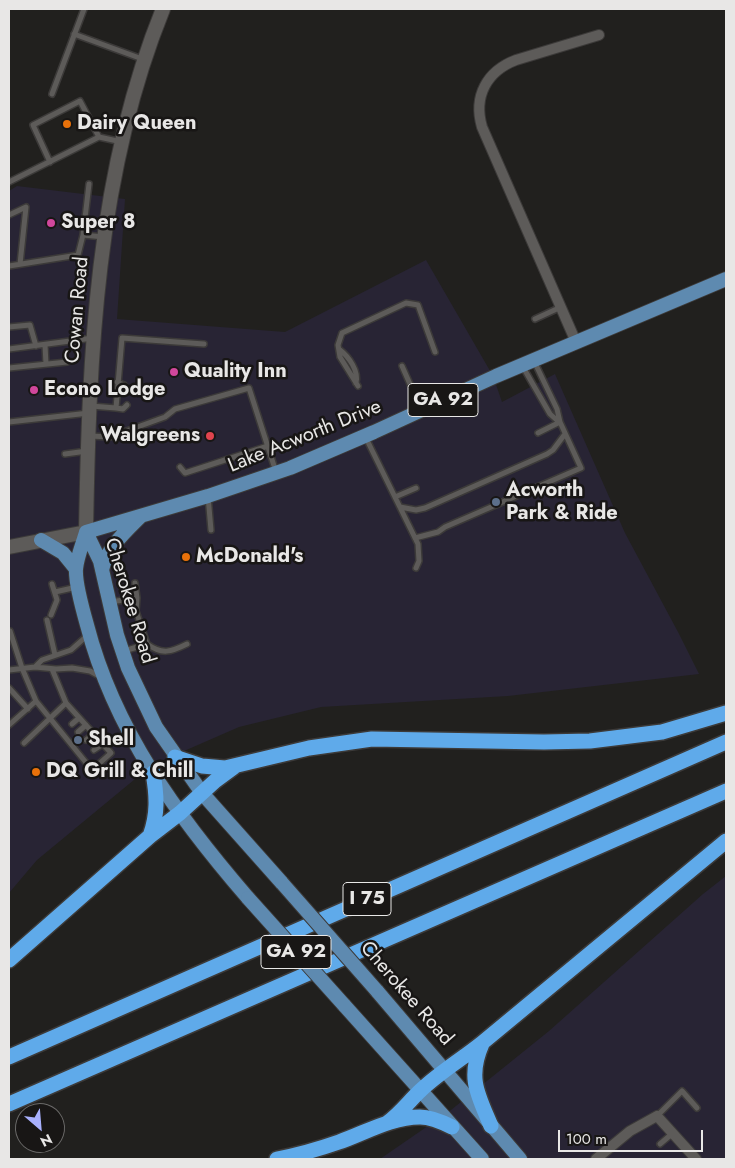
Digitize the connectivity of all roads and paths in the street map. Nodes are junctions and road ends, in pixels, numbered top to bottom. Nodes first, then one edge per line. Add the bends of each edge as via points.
1 (84, 9) edge
2 (163, 9) edge
3 (74, 34) junction
4 (599, 35) dead end
5 (145, 60) junction
6 (52, 94) dead end
7 (99, 137) junction
8 (122, 142) junction
9 (50, 162) junction
10 (9, 182) edge
11 (90, 184) dead end
12 (9, 215) edge
13 (83, 234) junction
14 (104, 237) junction
15 (20, 264) junction
16 (9, 266) edge
17 (726, 279) edge
18 (561, 307) junction
19 (536, 319) dead end
20 (9, 327) edge
21 (94, 338) junction
22 (576, 342) junction
23 (204, 344) dead end
24 (45, 345) junction
25 (36, 346) junction
26 (9, 350) edge
27 (435, 352) dead end
28 (67, 362) dead end
29 (528, 363) junction
30 (46, 364) junction
31 (402, 366) dead end
32 (9, 368) edge
33 (117, 382) junction
34 (357, 384) dead end
35 (128, 391) dead end
36 (128, 405) dead end
37 (116, 408) junction
38 (90, 410) junction
39 (421, 410) junction
40 (9, 422) edge
41 (560, 422) junction
42 (538, 433) dead end
43 (565, 434) junction
44 (89, 436) junction
45 (365, 436) junction
46 (268, 446) junction
47 (88, 451) junction
48 (65, 454) dead end
49 (180, 467) dead end
50 (276, 473) junction
51 (416, 488) dead end
52 (208, 496) junction
53 (395, 497) junction
54 (400, 507) junction
55 (141, 516) junction
56 (211, 530) dead end
57 (86, 532) junction
58 (415, 538) junction
59 (41, 540) junction
60 (9, 547) edge
61 (416, 568) dead end
62 (76, 569) junction
63 (102, 570) junction
64 (135, 583) dead end
65 (52, 584) dead end
66 (78, 587) junction
67 (55, 592) junction
68 (137, 598) junction
69 (109, 602) junction
70 (51, 615) dead end
71 (47, 620) dead end
72 (10, 632) edge
73 (89, 634) junction
74 (147, 644) junction
75 (187, 644) dead end
76 (122, 651) junction
77 (55, 655) junction
78 (35, 667) junction
79 (22, 668) junction
80 (52, 669) junction
81 (9, 670) edge
82 (104, 679) junction
83 (9, 688) edge
84 (36, 701) junction
85 (66, 703) junction
86 (28, 708) junction
87 (726, 713) edge
88 (49, 718) junction
89 (79, 718) junction
90 (11, 722) edge
91 (72, 724) dead end
92 (86, 725) junction
93 (78, 732) dead end
94 (94, 734) junction
95 (86, 740) dead end
96 (726, 742) edge
97 (24, 743) dead end
98 (103, 744) junction
99 (94, 750) dead end
100 (176, 757) junction
101 (234, 767) junction
102 (153, 773) junction
103 (726, 791) edge
104 (202, 793) junction
105 (180, 813) junction
106 (150, 836) junction
107 (726, 841) edge
108 (9, 960) edge
109 (482, 1043) junction
110 (9, 1057) edge
111 (444, 1070) junction
112 (420, 1091) junction
113 (9, 1104) edge
114 (697, 1108) dead end
115 (657, 1116) junction
116 (388, 1123) junction
117 (491, 1126) junction
118 (452, 1127) junction
119 (673, 1132) junction
120 (660, 1144) dead end
121 (277, 1159) edge
122 (482, 1159) edge
123 (520, 1159) edge
124 (596, 1159) edge
125 (696, 1159) edge

1 - 3 lane
2 - 5 main road, Cowan Road
3 - 5 lane
3 - 6 lane
4 - 18 street via 504,65 489,78 480,101 482,127
5 - 8 main road, Cowan Road
7 - 8 lane
7 - 9 lane
7 - 9 lane via 80,101 33,125
8 - 14 main road, Cowan Road
9 - 10 lane
11 - 13 lane
12 - 15 lane via 26,207
13 - 14 lane
13 - 15 lane via 78,255
14 - 21 main road, Cowan Road
15 - 16 lane
17 - 22 main road, Lake Acworth Drive / GA 92
18 - 19 lane
18 - 22 street
20 - 25 lane via 30,325
21 - 24 lane
21 - 38 main road, Cowan Road
22 - 29 main road, Lake Acworth Drive / GA 92
23 - 33 lane via 122,338
24 - 25 lane
24 - 30 lane
25 - 26 lane
27 - 34 lane via 418,305 406,303 342,333 338,345 340,357
28 - 30 lane
29 - 39 main road, Lake Acworth Drive / GA 92
29 - 41 lane via 557,409
29 - 41 lane via 550,414
30 - 32 lane
31 - 39 lane
33 - 35 lane
33 - 37 lane
36 - 37 lane via 123,409
37 - 38 lane
38 - 40 lane
38 - 44 main road, Cowan Road
39 - 45 main road, Lake Acworth Drive / GA 92
41 - 42 lane
41 - 43 lane
43 - 54 lane via 547,454 425,508
43 - 58 lane via 581,468 438,532
44 - 46 lane via 110,437 165,417 175,409 249,388
44 - 47 main road, Cowan Road
45 - 50 main road, Lake Acworth Drive / GA 92
45 - 53 lane
46 - 49 lane via 185,473
46 - 50 lane
47 - 48 lane
47 - 57 main road, Cowan Road
50 - 52 main road, Lake Acworth Drive / GA 92
51 - 53 lane
52 - 55 main road, Lake Acworth Drive / GA 92
52 - 56 lane
53 - 54 lane
54 - 58 lane
55 - 57 main road, Lake Acworth Drive / GA 92
55 - 63 main road via 107,556
57 - 59 main road
57 - 62 main road, Cherokee Road / GA 92
57 - 63 main road, Cherokee Road / GA 92
58 - 61 lane via 420,561
59 - 60 main road
59 - 62 main road via 62,553
62 - 66 main road, Cherokee Road / GA 92
63 - 69 main road, Cherokee Road / GA 92
64 - 68 lane
65 - 67 lane
66 - 67 lane
66 - 73 main road, Cherokee Road / GA 92
67 - 70 lane via 57,600
68 - 69 lane
68 - 74 lane via 136,611
69 - 76 main road, Cherokee Road / GA 92
71 - 77 lane
72 - 79 lane
73 - 77 lane via 71,650
73 - 82 main road, Cherokee Road / GA 92
74 - 75 lane via 162,652
74 - 76 lane
76 - 100 main road, Cherokee Road / GA 92 via 134,683
77 - 78 lane
78 - 79 lane
78 - 80 lane
79 - 81 lane
79 - 84 lane
80 - 82 lane via 81,669
80 - 85 lane
82 - 102 main road, Cherokee Road / GA 92 via 124,724
83 - 86 lane
84 - 86 lane
84 - 88 lane
85 - 88 lane
85 - 89 lane
86 - 90 lane
87 - 101 highway via 662,732 613,739 544,742 372,739 309,748
88 - 97 lane
88 - 98 lane via 92,770 111,753
89 - 91 lane
89 - 92 lane
92 - 93 lane
92 - 94 lane
94 - 95 lane
94 - 98 lane
96 - 110 highway, I 75
98 - 99 lane
100 - 101 highway via 202,766
100 - 104 main road, Cherokee Road / GA 92
101 - 104 highway
102 - 105 main road, Cherokee Road / GA 92
102 - 106 highway via 157,809
103 - 113 highway, I 75
104 - 105 highway
104 - 111 main road, Cherokee Road / GA 92, bridge
105 - 106 highway
105 - 112 main road, Cherokee Road / GA 92, bridge via 213,858
106 - 108 highway
107 - 109 highway
109 - 111 highway
109 - 117 highway via 474,1074 479,1098
111 - 112 highway
111 - 117 main road, Cherokee Road / GA 92
112 - 116 highway
112 - 118 main road, Cherokee Road / GA 92
114 - 115 lane via 682,1091
115 - 119 street
115 - 124 street via 630,1131
116 - 118 highway via 420,1117
116 - 121 highway via 302,1154
117 - 123 main road, Cherokee Road / GA 92
118 - 122 main road, Cherokee Road / GA 92
119 - 120 lane
119 - 125 street

